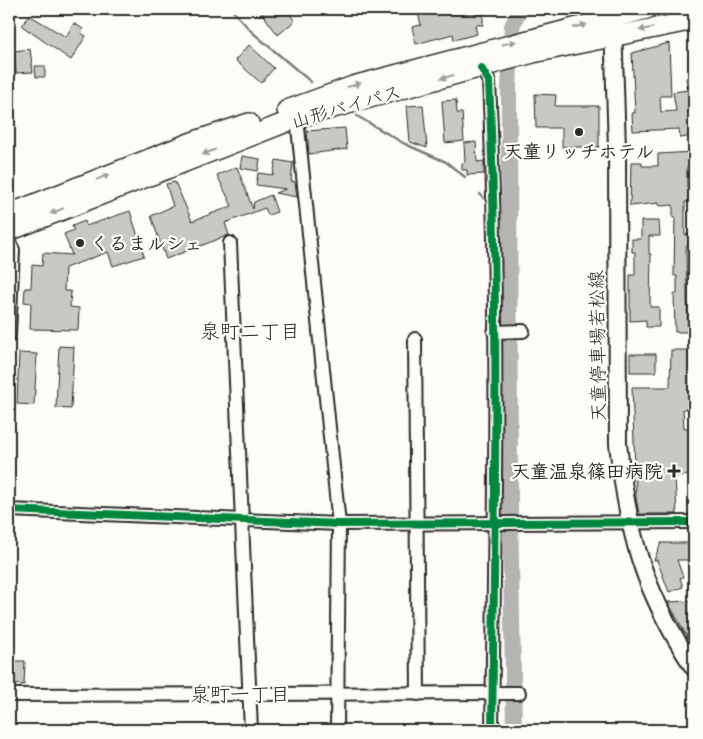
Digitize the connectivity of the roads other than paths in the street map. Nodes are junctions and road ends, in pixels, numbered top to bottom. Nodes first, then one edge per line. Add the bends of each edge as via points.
1 (646, 9) edge
2 (694, 20) edge
3 (613, 21) edge
4 (487, 60) junction
5 (297, 118) junction
6 (9, 214) edge
7 (9, 231) edge
8 (9, 242) edge
9 (230, 243) dead end
10 (521, 331) dead end
11 (497, 332) junction
12 (9, 336) edge
13 (415, 338) dead end
14 (9, 510) edge
15 (241, 520) junction
16 (495, 522) junction
17 (630, 522) junction
18 (694, 522) edge
19 (339, 524) junction
20 (416, 524) junction
21 (694, 668) edge
22 (495, 693) junction
23 (519, 693) dead end
24 (250, 694) junction
25 (338, 694) junction
26 (418, 694) junction
27 (9, 695) edge
28 (251, 730) edge
29 (337, 730) edge
30 (492, 730) edge

1 - 3 highway, 山形バイパス
2 -> 3 highway, 山形バイパス
3 - 4 highway, 山形バイパス
3 - 17 main road, 天童停車場若松線 via 618,444
4 -> 5 highway, 山形バイパス
6 -> 4 highway, 山形バイパス via 192,142 353,86
4 - 11 street
5 -> 7 highway, 山形バイパス
5 - 19 street
8 - 12 street via 13,250
9 - 15 street
10 - 11 street
11 - 16 street
13 - 20 street
14 - 15 street
15 - 19 street
15 - 24 street
16 - 17 street
16 - 20 street
16 - 22 street
17 - 18 street
17 - 21 main road, 天童停車場若松線 via 653,597 672,635
19 - 20 street
19 - 25 street
20 - 26 street
22 - 23 street
22 - 26 street
22 - 30 street
24 - 25 street
24 - 27 street
24 - 28 street
25 - 26 street
25 - 29 street

